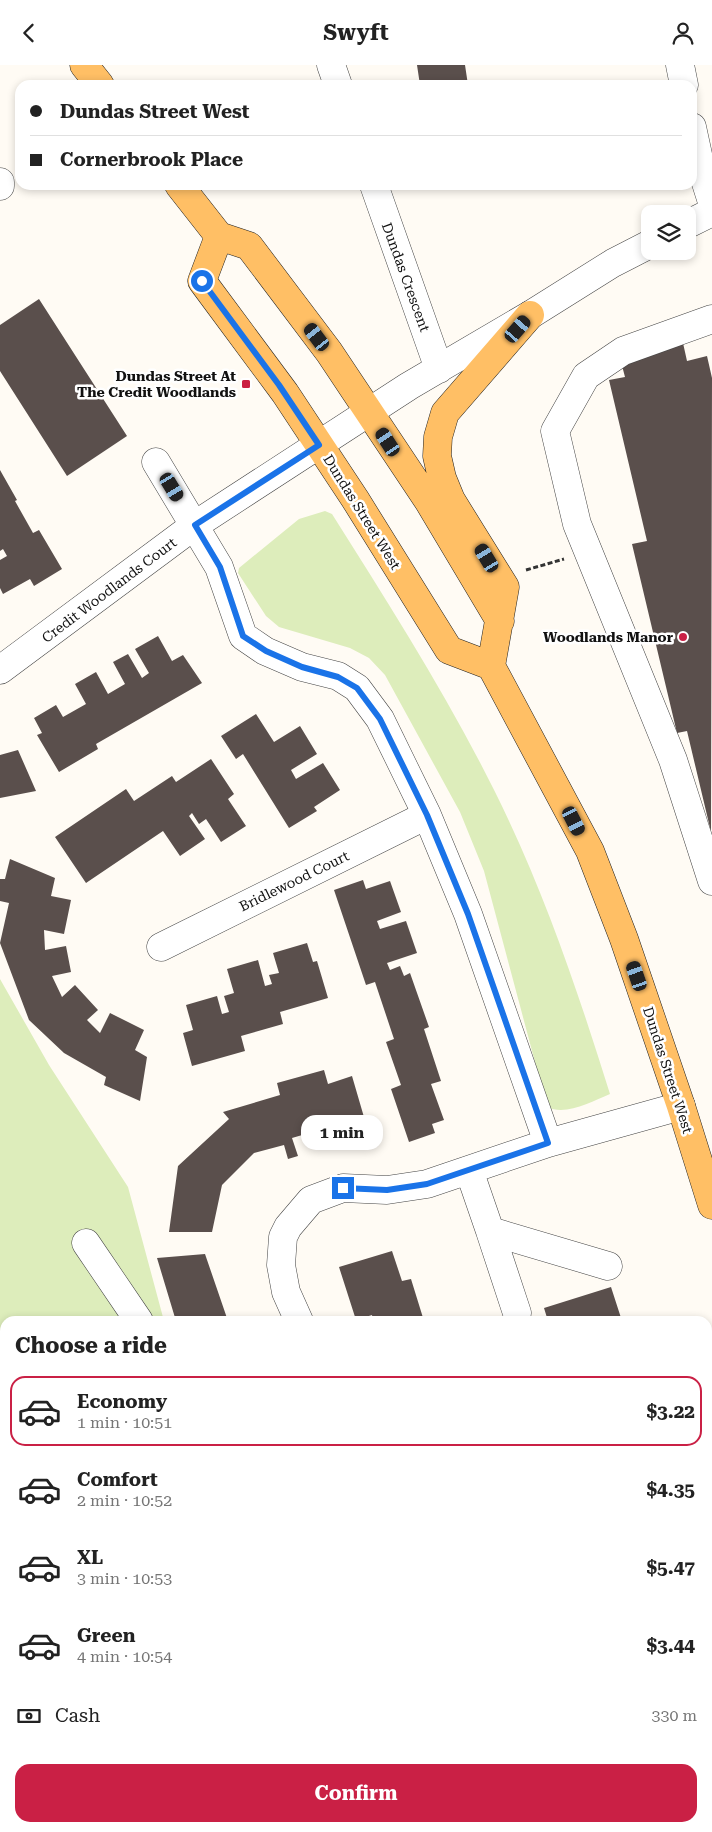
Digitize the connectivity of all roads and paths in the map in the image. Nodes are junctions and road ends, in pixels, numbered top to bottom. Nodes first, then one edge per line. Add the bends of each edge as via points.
1 (84, 65) edge
2 (331, 65) edge
3 (680, 65) edge
4 (96, 80) edge
5 (336, 80) edge
6 (683, 80) edge
7 (697, 150) edge
8 (0, 183) edge
9 (0, 186) edge
10 (183, 190) edge
11 (376, 190) edge
12 (712, 202) edge
13 (712, 212) edge
14 (696, 220) edge
15 (218, 236) junction
16 (641, 249) edge
17 (530, 315) junction
18 (712, 319) edge
19 (439, 369) junction
20 (369, 413) junction
21 (319, 445) junction
22 (156, 462) dead end
23 (195, 525) junction
24 (588, 552) junction
25 (523, 571) dead end
26 (500, 621) junction
27 (491, 666) junction
28 (0, 670) edge
29 (427, 815) junction
30 (712, 881) edge
31 (161, 947) dead end
32 (681, 1106) junction
33 (548, 1143) junction
34 (469, 1170) junction
35 (712, 1205) edge
36 (490, 1231) junction
37 (86, 1243) dead end
38 (608, 1266) dead end
39 (517, 1313) dead end
40 (137, 1316) edge
41 (297, 1316) edge

1 - 4 main road
2 - 5 street
3 - 6 street
7 - 12 street
8 - 9 street
10 - 15 main road
11 - 19 street, Dundas Crescent
13 - 14 street
15 - 20 main road via 249,246 329,352
15 - 21 main road, Dundas Street West via 202,281
16 - 17 street, Credit Woodlands Court
17 - 19 street, Credit Woodlands Court
17 - 26 main road via 444,413 438,437 442,478 451,499 505,587
18 - 24 street via 623,351 586,376 555,431 576,524
19 - 20 street, Credit Woodlands Court
20 - 21 street, Credit Woodlands Court
20 - 26 main road
21 - 23 street, Credit Woodlands Court
21 - 27 main road, Dundas Street West via 449,651
22 - 23 street
23 - 28 street, Credit Woodlands Court
23 - 29 street via 220,567 243,636 266,651 302,667 338,677 357,688 380,719
24 - 25 path
24 - 30 street via 673,760
26 - 27 main road
27 - 32 main road, Dundas Street West via 590,851
29 - 31 street, Bridlewood Court
29 - 33 street via 468,914
32 - 33 street
32 - 35 main road, Dundas Street West
33 - 34 street
34 - 36 street
34 - 41 street via 427,1184 387,1190 343,1188 310,1200 283,1237 281,1265 286,1292
36 - 38 street
36 - 39 street
37 - 40 street

